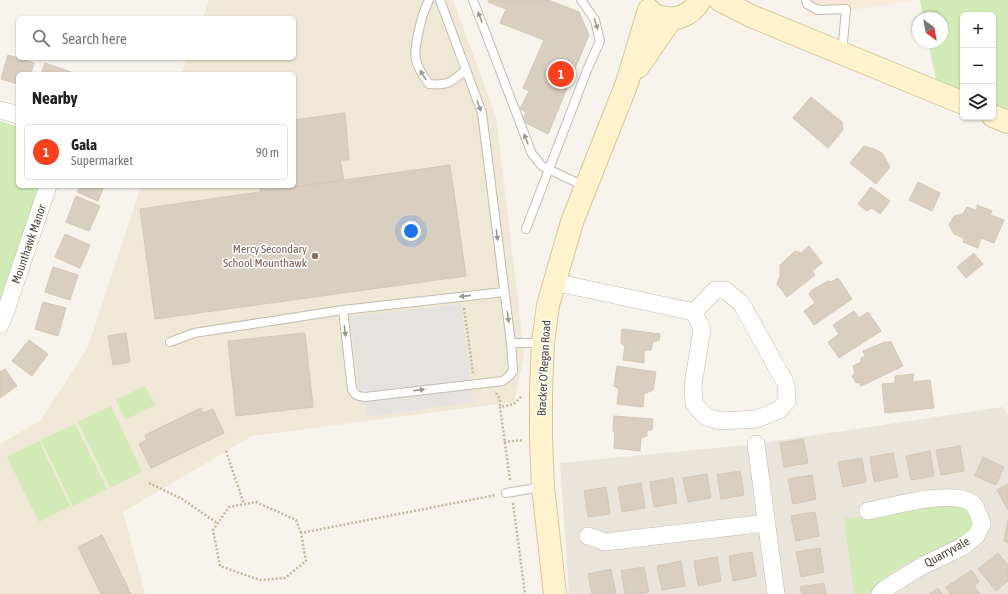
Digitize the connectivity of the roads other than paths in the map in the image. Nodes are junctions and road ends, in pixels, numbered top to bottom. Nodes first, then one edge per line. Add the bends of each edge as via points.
1 (429, 0) edge
2 (440, 0) edge
3 (473, 0) edge
4 (582, 0) edge
5 (720, 0) edge
6 (806, 0) edge
7 (645, 5) edge
8 (697, 5) edge
9 (751, 16) junction
10 (671, 19) junction
11 (842, 54) junction
12 (466, 69) junction
13 (627, 83) junction
14 (960, 102) edge
15 (0, 110) edge
16 (16, 114) edge
17 (996, 117) edge
18 (1008, 122) edge
19 (548, 169) junction
20 (586, 187) junction
21 (47, 188) edge
22 (526, 229) dead end
23 (554, 282) junction
24 (504, 292) junction
25 (343, 310) junction
26 (694, 312) junction
27 (0, 324) edge
28 (170, 342) dead end
29 (511, 343) junction
30 (543, 343) junction
31 (756, 444) dead end
32 (543, 487) junction
33 (509, 493) road end
34 (868, 511) dead end
35 (766, 523) junction
36 (588, 536) dead end
37 (555, 594) edge
38 (776, 594) edge
39 (880, 594) edge

12 -> 1 lane via 451,82 441,85 429,84 422,74 415,50 421,21
2 - 12 lane
19 -> 3 lane via 532,154
4 -> 19 lane via 595,20 600,41 586,70
5 - 9 main road
6 - 11 lane via 807,4 818,10 846,9
7 - 10 main road via 658,17
7 - 13 main road
8 - 9 main road
8 - 10 main road via 683,17
9 - 11 main road
10 - 13 main road
11 - 14 main road
12 -> 24 lane via 482,113
13 - 20 main road, Bracker O'Regan Road
15 - 16 street
17 - 18 main road
19 - 20 lane
19 - 22 lane
20 - 23 main road, Bracker O'Regan Road via 572,222
21 - 27 street, Mounthawk Manor
23 - 26 street
23 - 30 main road, Bracker O'Regan Road
24 -> 25 lane
24 -> 29 lane
25 - 28 lane via 194,333
25 -> 29 lane via 352,389 357,396 503,380 513,371
26 - 26 street via 715,290 725,290 741,303 786,384 787,401 779,410 757,419 721,421 706,417 694,404 693,385 702,329
29 - 30 lane
30 - 32 main road, Bracker O'Regan Road
31 - 35 street
32 - 33 lane
32 - 37 main road, Bracker O'Regan Road
34 - 39 street, Quarryvale via 930,499 957,498 970,502 982,524 976,536 962,547 922,566
35 - 36 street via 605,542
35 - 38 street

